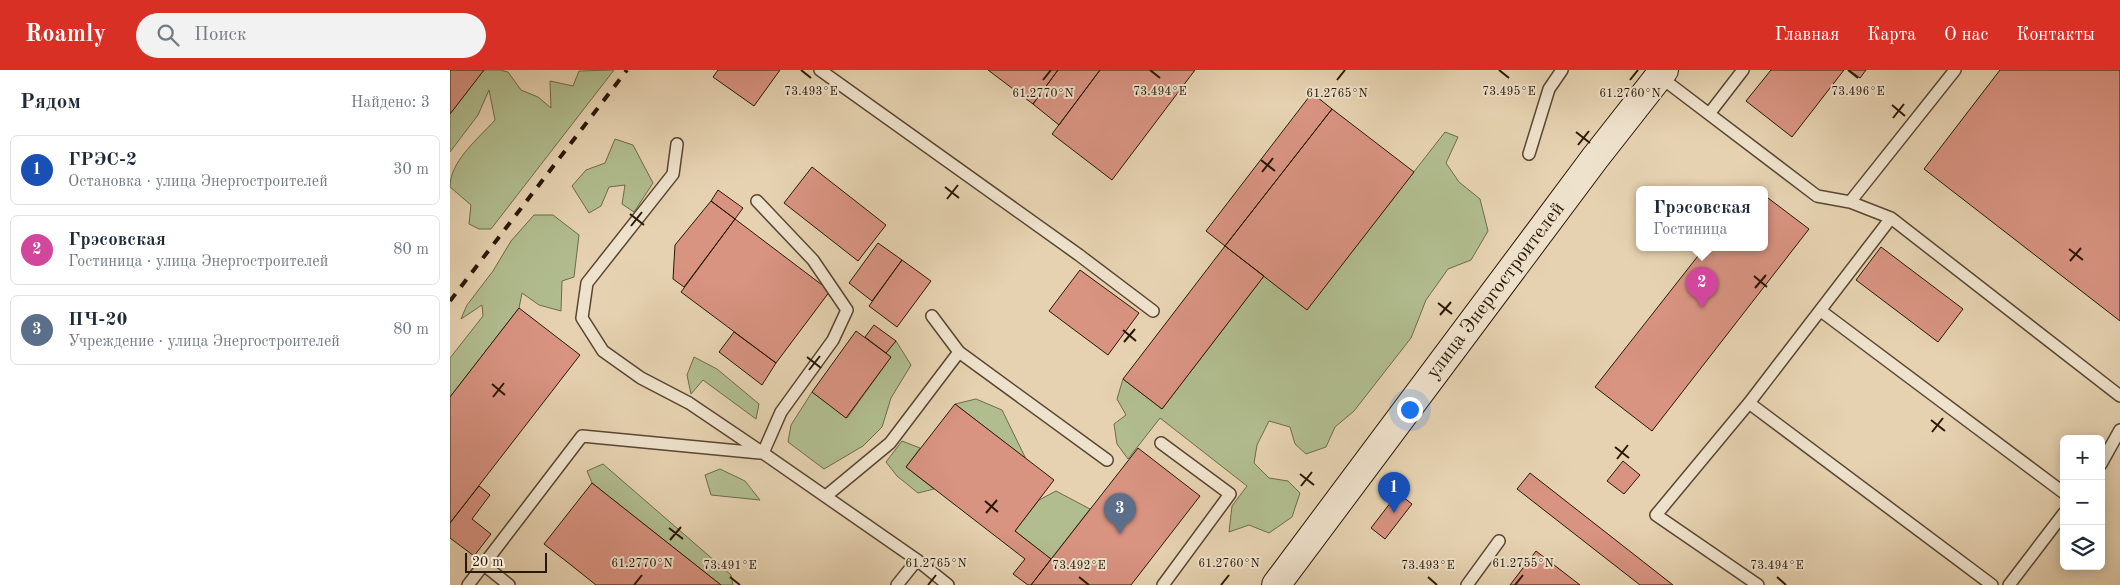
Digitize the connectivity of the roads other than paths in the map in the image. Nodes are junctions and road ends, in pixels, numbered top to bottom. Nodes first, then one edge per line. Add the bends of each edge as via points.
1 (820, 70) edge
2 (1562, 70) edge
3 (1743, 70) edge
4 (1955, 70) edge
5 (1662, 73) edge
6 (1708, 114) junction
7 (677, 144) dead end
8 (1529, 154) dead end
9 (757, 201) dead end
10 (1850, 202) junction
11 (1891, 218) junction
12 (1153, 311) dead end
13 (1821, 311) junction
14 (932, 316) dead end
15 (959, 352) junction
16 (2120, 396) edge
17 (1749, 403) junction
18 (2120, 430) edge
19 (1161, 443) dead end
20 (763, 453) junction
21 (2105, 457) edge
22 (1107, 460) dead end
23 (2060, 490) edge
24 (826, 496) junction
25 (2060, 518) edge
26 (1499, 541) dead end
27 (917, 560) junction
28 (484, 564) junction
29 (468, 585) edge
30 (509, 585) edge
31 (898, 585) edge
32 (948, 585) edge
33 (1163, 585) edge
34 (1276, 585) edge
35 (1467, 585) edge
36 (1758, 585) edge
37 (1992, 585) edge
38 (2009, 585) edge

1 - 12 lane
2 - 8 lane via 1549,89
3 - 6 lane
4 - 10 lane
5 - 6 lane
5 - 34 main road, улица Энергостроителей
6 - 10 lane via 1817,196
7 - 20 lane via 672,174 587,283 582,318 603,350 641,378 689,403
9 - 20 lane via 813,260 846,310 833,340 781,412
10 - 11 lane
11 - 13 lane
11 - 16 lane
13 - 17 lane
13 - 23 lane
14 - 15 lane
15 - 22 lane
15 - 24 lane via 890,443
17 - 36 lane via 1656,515
17 - 37 lane
18 - 21 lane
19 - 33 lane via 1230,494
20 - 24 lane
20 - 28 lane via 582,436
24 - 27 lane
25 - 38 lane
26 - 35 lane
27 - 31 lane
27 - 32 lane
28 - 29 lane
28 - 30 lane

